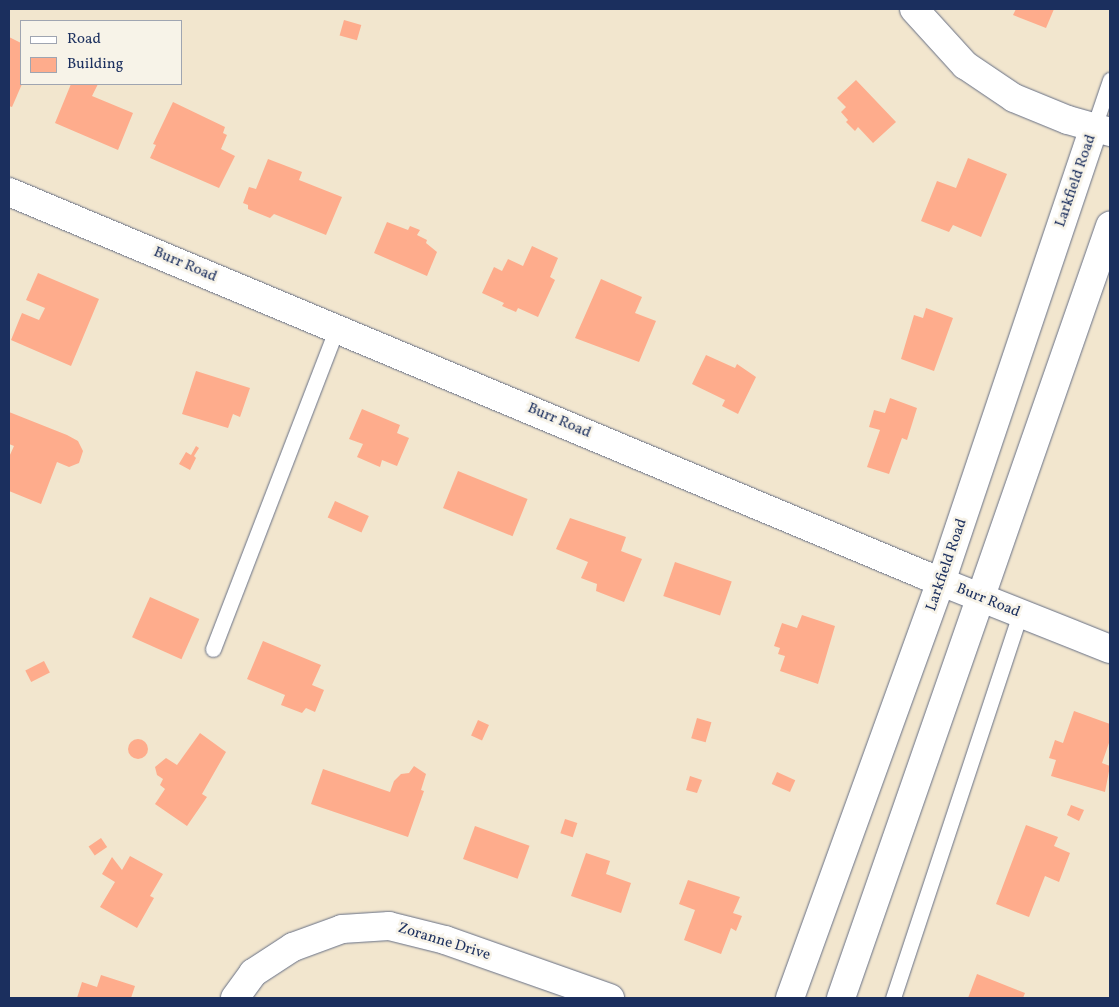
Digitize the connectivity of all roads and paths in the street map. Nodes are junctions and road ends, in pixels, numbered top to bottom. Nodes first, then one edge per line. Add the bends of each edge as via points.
1 (914, 9) edge
2 (1110, 80) edge
3 (1102, 130) edge
4 (11, 199) edge
5 (1110, 226) edge
6 (337, 328) junction
7 (941, 582) junction
8 (980, 597) junction
9 (1020, 614) junction
10 (213, 649) dead end
11 (1110, 649) edge
12 (235, 998) edge
13 (610, 998) edge
14 (790, 998) edge
15 (841, 998) edge
16 (893, 998) edge

1 - 3 street via 965,65 1014,98
2 - 3 lane
3 - 7 street, Larkfield Road
4 - 6 street, Burr Road
5 - 8 street
6 - 7 street, Burr Road
6 - 10 lane
7 - 8 street, Burr Road
7 - 14 street, Larkfield Road
8 - 9 street, Burr Road
8 - 15 street
9 - 11 street, Burr Road
9 - 16 lane
12 - 13 street, Zoranne Drive via 254,973 294,947 342,928 389,926 445,940

